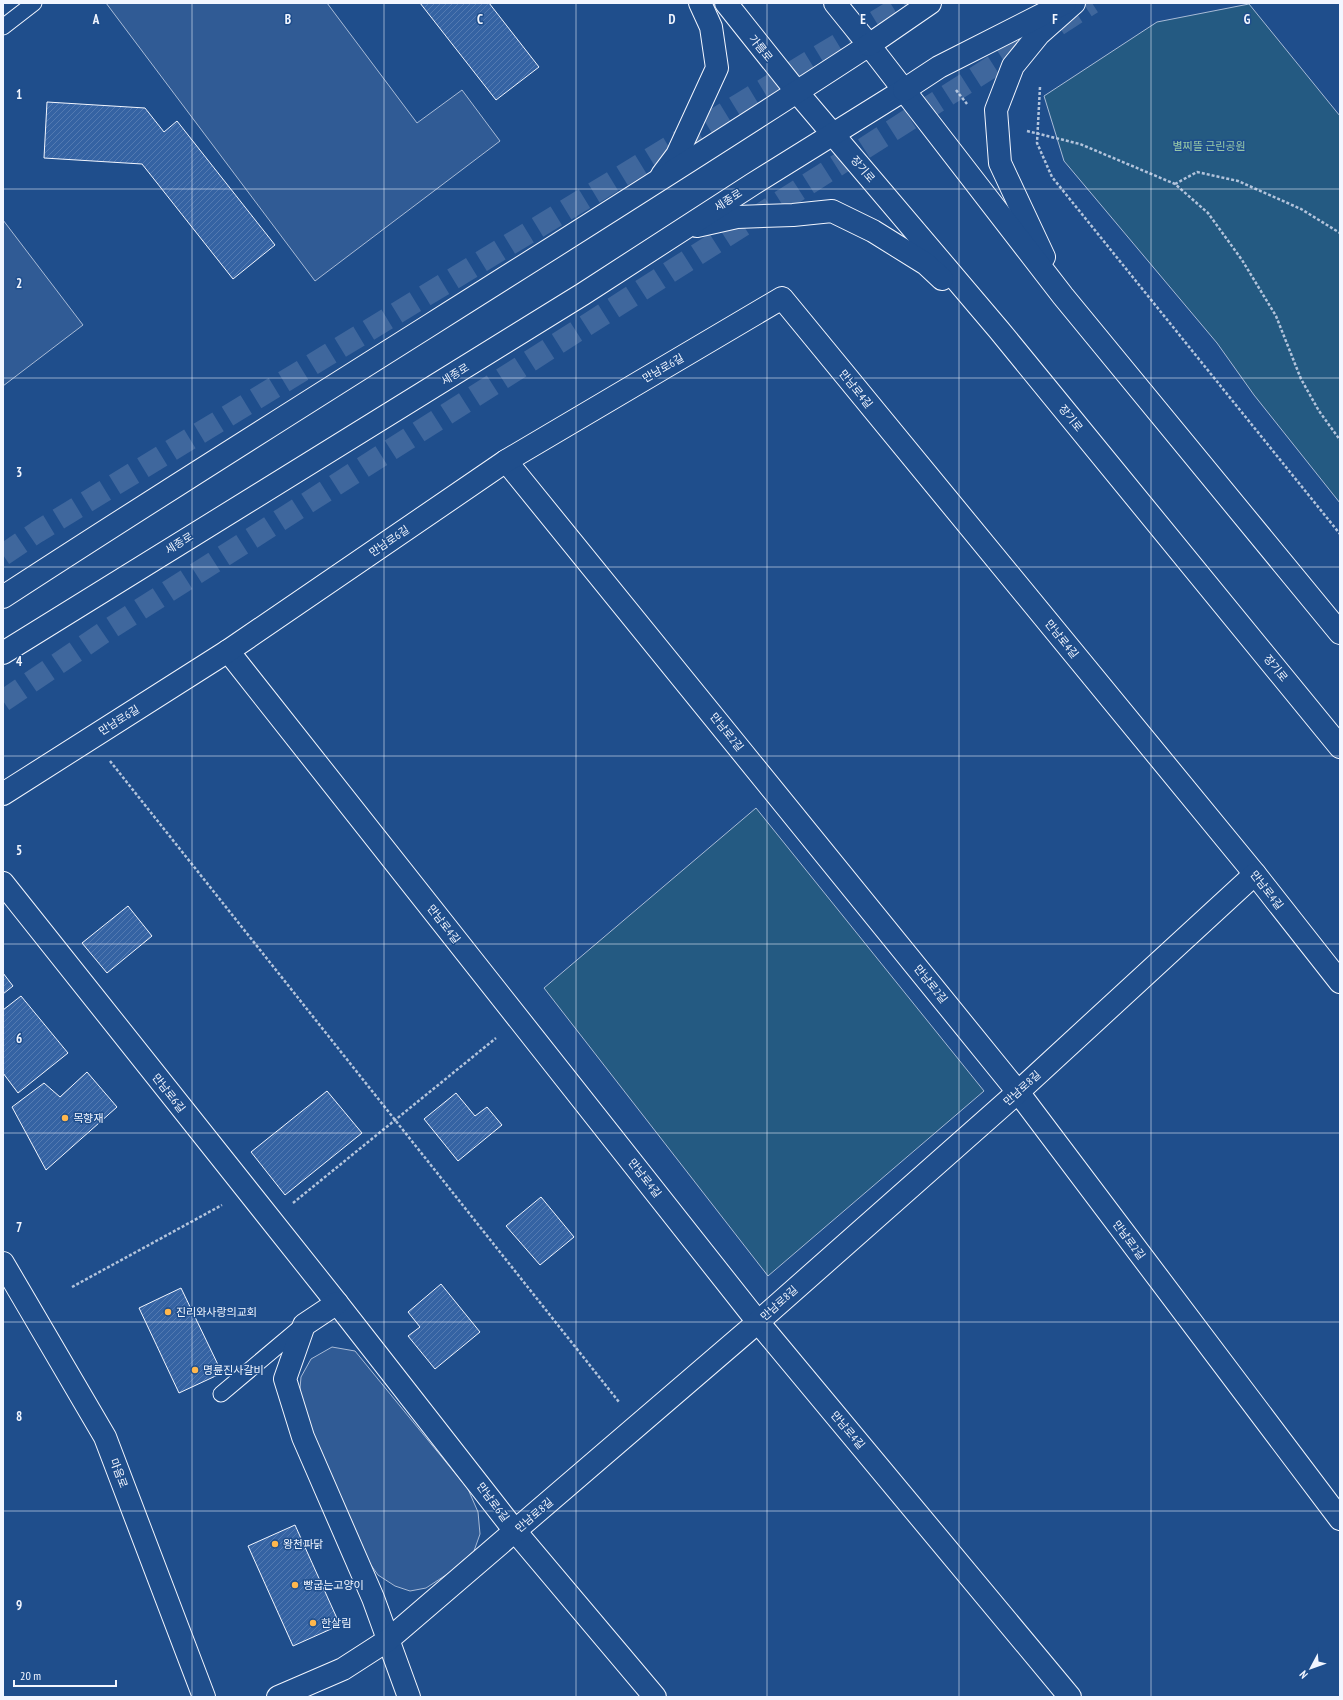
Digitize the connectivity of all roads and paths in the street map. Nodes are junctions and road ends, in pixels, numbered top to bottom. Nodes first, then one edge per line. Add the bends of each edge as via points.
1 (34, 3) edge
2 (700, 3) edge
3 (726, 3) edge
4 (835, 3) edge
5 (930, 3) edge
6 (1065, 3) tunnel mouth
7 (1074, 3) edge
8 (3, 27) edge
9 (870, 45) junction
10 (1040, 87) dead end
11 (904, 90) junction
12 (797, 92) junction
13 (1038, 133) junction
14 (833, 135) junction
15 (658, 182) junction
16 (1176, 184) junction
17 (682, 229) junction
18 (1340, 233) edge
19 (1063, 296) junction
20 (782, 298) joint
21 (999, 330) junction
22 (1340, 440) edge
23 (506, 460) junction
24 (1340, 534) edge
25 (3, 597) edge
26 (1340, 633) edge
27 (228, 651) junction
28 (3, 653) edge
29 (1340, 747) edge
30 (106, 757) dead end
31 (3, 794) edge
32 (1255, 874) junction
33 (3, 883) edge
34 (1340, 982) edge
35 (499, 1035) dead end
36 (1018, 1092) junction
37 (395, 1120) junction
38 (224, 1204) dead end
39 (288, 1207) dead end
40 (3, 1263) edge
41 (72, 1287) dead end
42 (337, 1303) junction
43 (758, 1322) junction
44 (304, 1325) junction
45 (221, 1394) dead end
46 (621, 1404) dead end
47 (1340, 1520) edge
48 (515, 1531) junction
49 (388, 1640) junction
50 (204, 1697) edge
51 (278, 1697) edge
52 (409, 1697) edge
53 (655, 1697) edge
54 (1070, 1697) edge

1 - 8 lane
2 - 15 main road via 711,27 717,68 677,154
3 - 12 main road, 가름로
4 - 9 main road
5 - 9 main road
6 - 11 main road, 세종로 via 939,67
7 - 19 main road via 1040,34 1013,66 996,110 1000,163
9 - 11 main road
9 - 12 main road
10 - 13 path
11 - 14 main road, 세종로
11 - 19 main road
12 - 14 main road, 장기로
12 - 15 main road
13 - 16 path via 1080,144
13 - 24 path via 1037,143 1052,177
14 - 17 main road, 세종로
14 - 21 main road, 장기로
15 - 25 main road
16 - 18 path via 1197,172 1238,181 1301,209
16 - 22 path via 1208,213 1242,260 1276,316 1301,378 1319,411
17 - 21 main road via 737,217 832,211 873,231 926,264
17 - 28 main road, 세종로 via 583,294
19 - 26 main road
20 - 23 main road, 만남로6길
20 - 32 main road, 만남로4길
21 - 29 main road, 장기로
23 - 27 main road, 만남로6길
23 - 36 main road, 만남로2길
27 - 31 main road, 만남로6길
27 - 43 main road, 만남로4길
30 - 37 path
32 - 34 main road, 만남로4길
32 - 36 main road, 만남로8길
33 - 42 main road, 만남로6길
35 - 37 path
36 - 43 main road, 만남로8길
36 - 47 main road, 만남로2길
37 - 39 path
37 - 46 path
38 - 41 path
40 - 50 main road, 마음로 via 105,1437
42 - 44 main road
42 - 48 main road, 만남로6길
43 - 48 main road, 만남로8길
43 - 54 main road, 만남로4길
44 - 45 lane
44 - 49 main road via 285,1379 303,1437 373,1598
48 - 49 main road, 만남로8길
48 - 53 main road, 만남로6길
49 - 51 main road, 만남로8길 via 343,1669
49 - 52 main road

